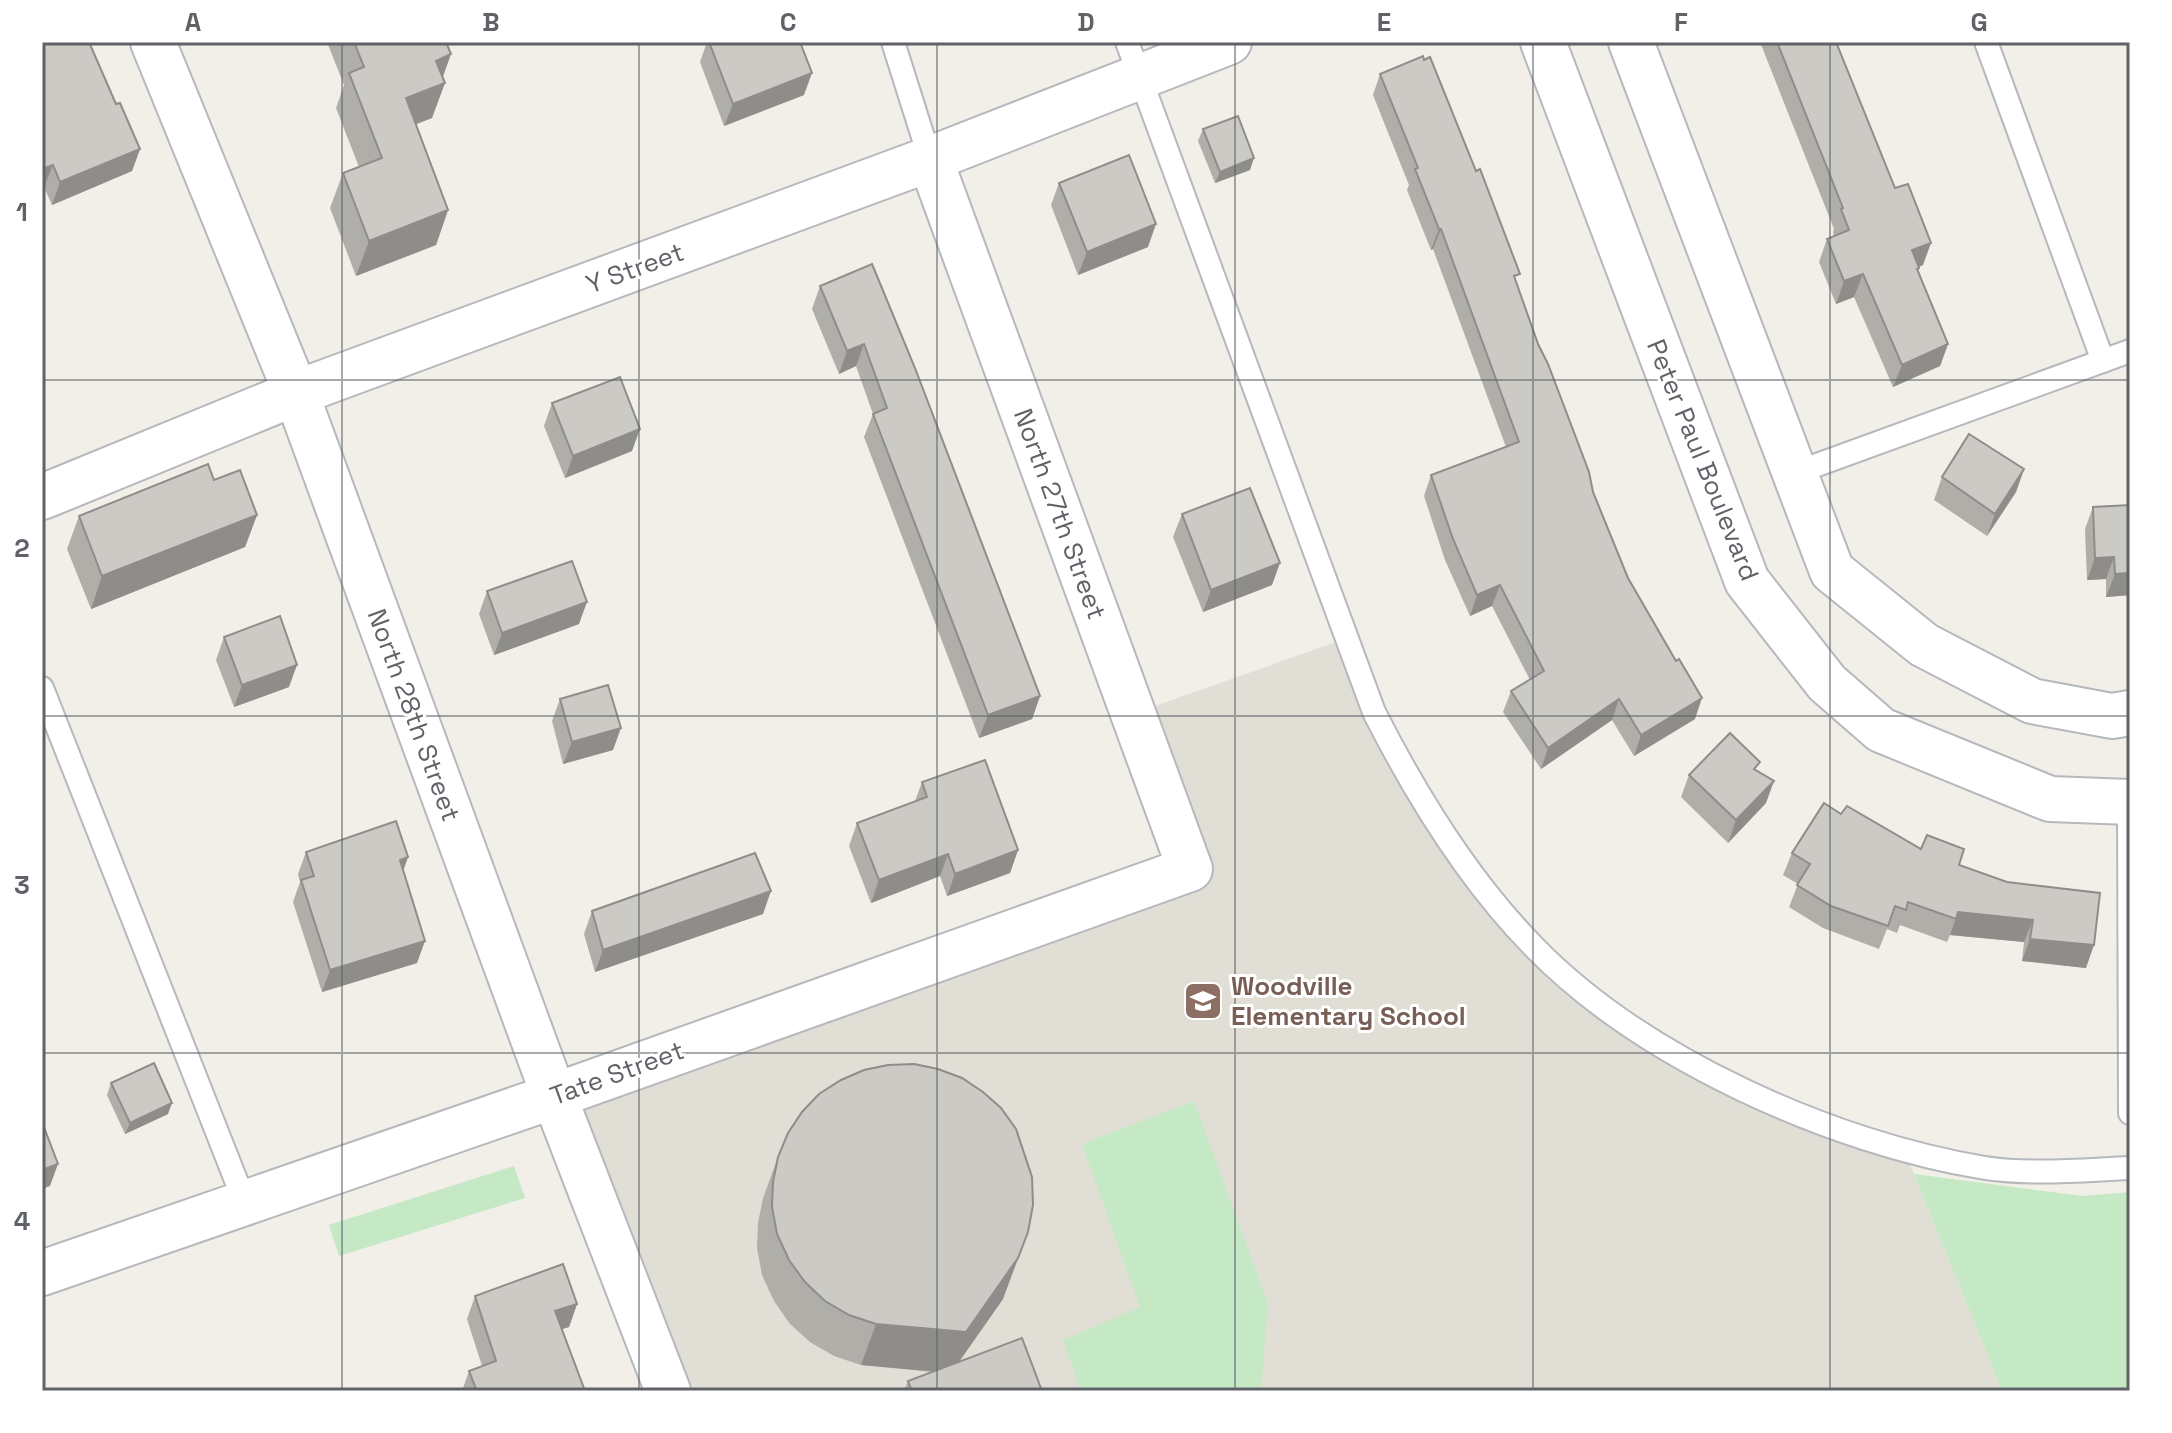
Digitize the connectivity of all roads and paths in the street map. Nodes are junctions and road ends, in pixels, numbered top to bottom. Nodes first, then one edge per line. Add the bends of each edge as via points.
1 (153, 42) edge
2 (893, 42) edge
3 (1229, 42) edge
4 (1543, 42) edge
5 (1631, 42) edge
6 (1986, 42) edge
7 (1133, 59) edge
8 (930, 159) junction
9 (2130, 351) edge
10 (2103, 361) junction
11 (296, 393) junction
12 (1795, 473) junction
13 (42, 497) edge
14 (42, 688) edge
15 (2130, 713) edge
16 (2129, 802) edge
17 (1190, 869) joint
18 (554, 1096) junction
19 (2130, 1113) edge
20 (2130, 1168) edge
21 (245, 1203) junction
22 (42, 1273) edge
23 (668, 1391) edge

1 - 11 street, North 28th Street
2 - 8 lane
3 - 7 street, Y Street
4 - 16 street, Peter Paul Boulevard via 1747,581 1827,683 1881,730 2050,799
5 - 12 street
6 - 10 lane
7 - 8 street, Y Street
7 - 20 lane via 1374,712 1423,801 1533,946 1593,999 1682,1057 1829,1125 1985,1168
8 - 11 street, Y Street
8 - 17 street, North 27th Street
9 - 10 lane
10 - 12 lane
11 - 13 street, Y Street
11 - 18 street, North 28th Street
12 - 15 street via 1832,571 1924,645 2032,701 2112,716
14 - 21 lane
16 - 19 lane
17 - 18 street, Tate Street
18 - 21 street, Tate Street
18 - 23 street, North 28th Street
21 - 22 street, Tate Street

